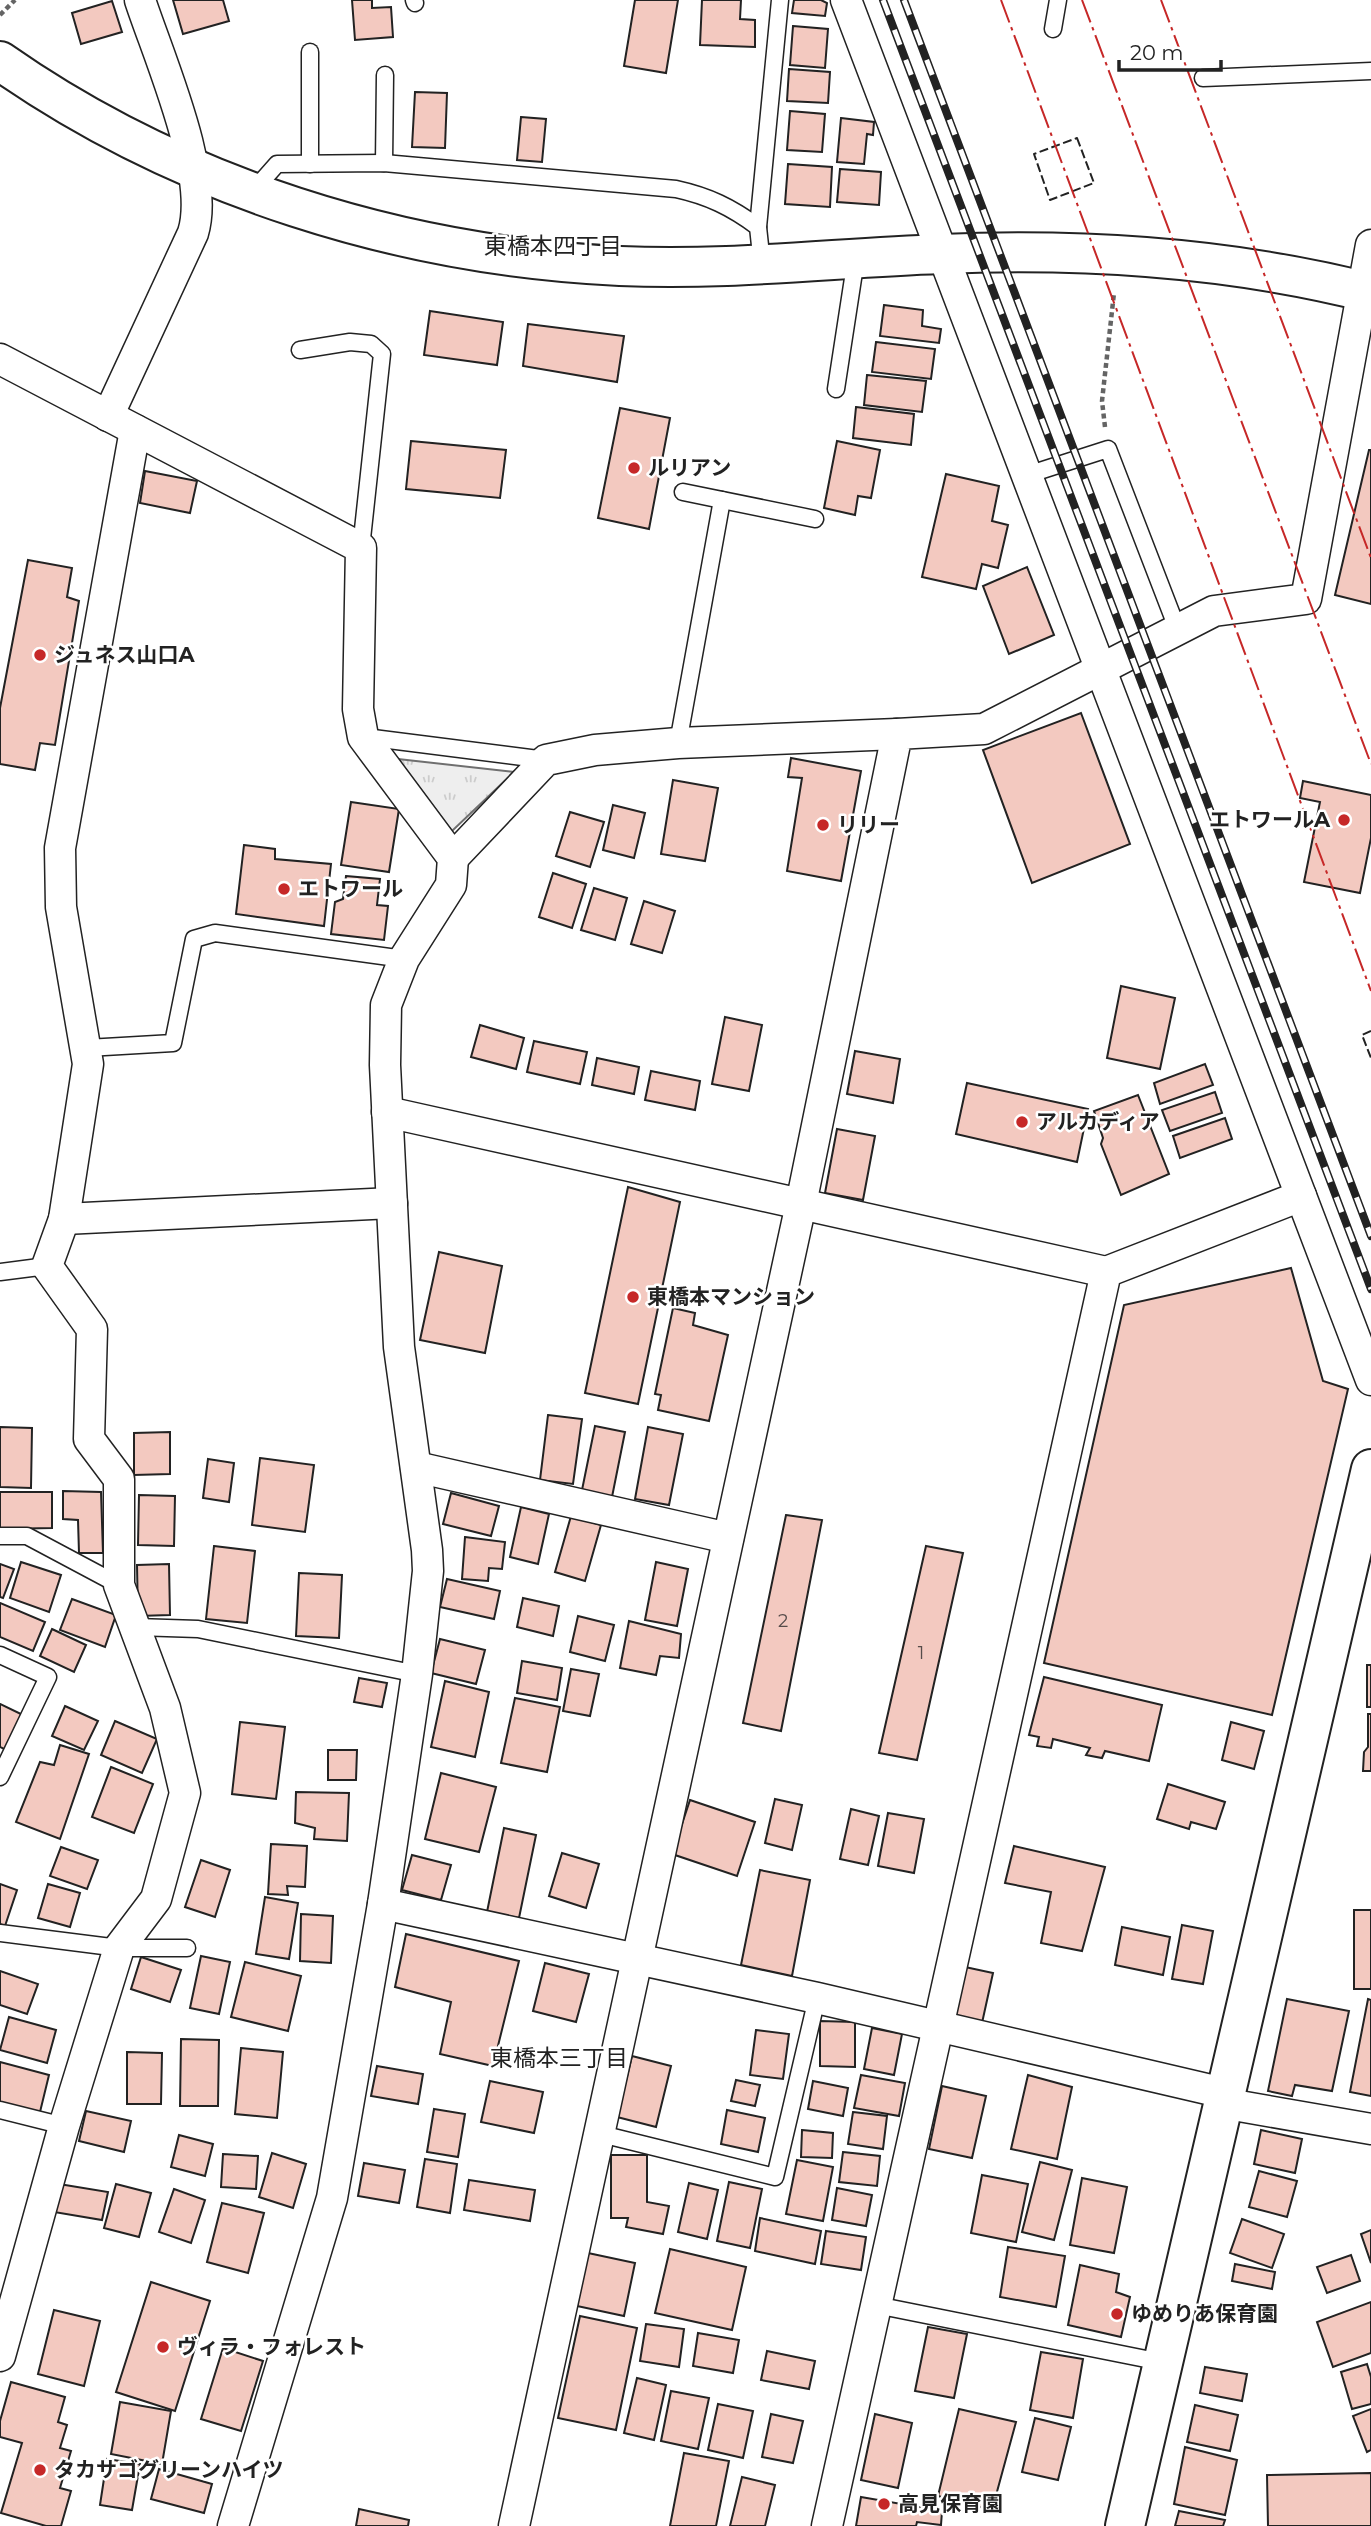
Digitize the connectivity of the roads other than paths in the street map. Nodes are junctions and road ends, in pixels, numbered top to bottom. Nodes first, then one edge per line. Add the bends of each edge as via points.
1 (140, 0) edge
2 (780, 0) edge
3 (846, 0) edge
4 (1058, 0) edge
5 (1054, 29) dead end
6 (310, 52) dead end
7 (0, 61) edge
8 (1371, 71) edge
9 (384, 75) dead end
10 (1203, 78) dead end
11 (384, 163) junction
12 (310, 164) junction
13 (192, 168) junction
14 (253, 192) junction
15 (758, 227) junction
16 (1371, 245) edge
17 (943, 254) junction
18 (856, 259) junction
19 (762, 264) junction
20 (1367, 292) edge
21 (300, 350) dead end
22 (0, 359) edge
23 (836, 389) dead end
24 (108, 416) junction
25 (135, 430) junction
26 (1027, 475) junction
27 (683, 492) dead end
28 (723, 500) junction
29 (815, 519) dead end
30 (361, 548) junction
31 (1177, 628) junction
32 (1099, 668) junction
33 (897, 734) junction
34 (363, 737) junction
35 (678, 743) junction
36 (546, 760) junction
37 (453, 858) junction
38 (404, 959) junction
39 (88, 1048) junction
40 (387, 1112) junction
41 (1301, 1196) junction
42 (392, 1203) junction
43 (801, 1204) junction
44 (64, 1219) junction
45 (47, 1266) junction
46 (0, 1272) edge
47 (1107, 1272) junction
48 (1371, 1380) edge
49 (416, 1466) junction
50 (1371, 1469) edge
51 (0, 1536) edge
52 (728, 1538) junction
53 (119, 1585) junction
54 (136, 1627) junction
55 (0, 1655) edge
56 (417, 1674) junction
57 (0, 1777) edge
58 (383, 1904) junction
59 (0, 1933) edge
60 (119, 1948) junction
61 (187, 1948) dead end
62 (636, 1961) junction
63 (817, 1998) junction
64 (940, 2027) junction
65 (1223, 2098) junction
66 (0, 2110) edge
67 (64, 2126) junction
68 (1371, 2129) edge
69 (597, 2133) junction
70 (877, 2305) junction
71 (0, 2356) edge
72 (1161, 2362) junction
73 (233, 2526) edge
74 (514, 2526) edge
75 (827, 2526) edge
76 (1125, 2526) edge

1 - 13 street
2 - 15 lane
3 - 17 street
4 - 5 lane
6 - 12 lane
7 - 13 street via 99,122
8 - 10 lane
9 - 11 lane
11 - 12 lane
11 - 15 lane via 676,189 730,206
12 - 14 lane via 277,164
13 - 14 street
13 - 24 street via 199,208 193,233
14 - 19 street via 362,226 495,254 622,266
15 - 19 lane
16 - 20 street
17 - 18 street
17 - 20 street via 1176,262 1266,272
17 - 26 street
18 - 19 street
18 - 23 lane
20 - 31 street via 1306,599 1214,611
21 - 30 lane via 350,342 371,344 382,354
22 - 24 street
24 - 25 street
25 - 30 street
25 - 39 street via 60,848 61,907
26 - 31 lane via 1108,449
26 - 32 street
27 - 28 lane
28 - 29 lane
28 - 35 lane
30 - 34 street via 358,709
31 - 32 street
32 - 33 street via 984,729
32 - 41 street
33 - 35 street
33 - 43 street
34 - 36 lane
34 - 37 street
35 - 36 street via 594,750
36 - 37 street
37 - 38 street via 451,885
38 - 39 lane via 215,933 194,940 173,1043
38 - 40 street via 386,1005
39 - 44 street
40 - 42 street
40 - 43 street
41 - 47 street
41 - 48 street
42 - 44 street
42 - 49 street via 399,1347
43 - 47 street
43 - 52 street
44 - 45 street
45 - 46 lane
45 - 53 street via 92,1329 89,1439 120,1479
47 - 64 street
49 - 52 street
49 - 56 street via 428,1571
50 - 65 street
51 - 53 lane via 27,1536
52 - 62 street
53 - 54 street
54 - 56 lane via 198,1629
54 - 60 street via 165,1708 185,1793 156,1899
55 - 57 lane via 48,1677
56 - 58 street
58 - 62 street
58 - 73 street via 331,2197
59 - 60 lane
60 - 61 lane
60 - 67 street
62 - 63 street
62 - 69 street
63 - 64 street
63 - 69 lane via 775,2176
64 - 65 street
64 - 70 street
65 - 68 street
65 - 72 street
66 - 67 lane
67 - 71 street
69 - 74 street
70 - 72 lane
70 - 75 street
72 - 76 street

